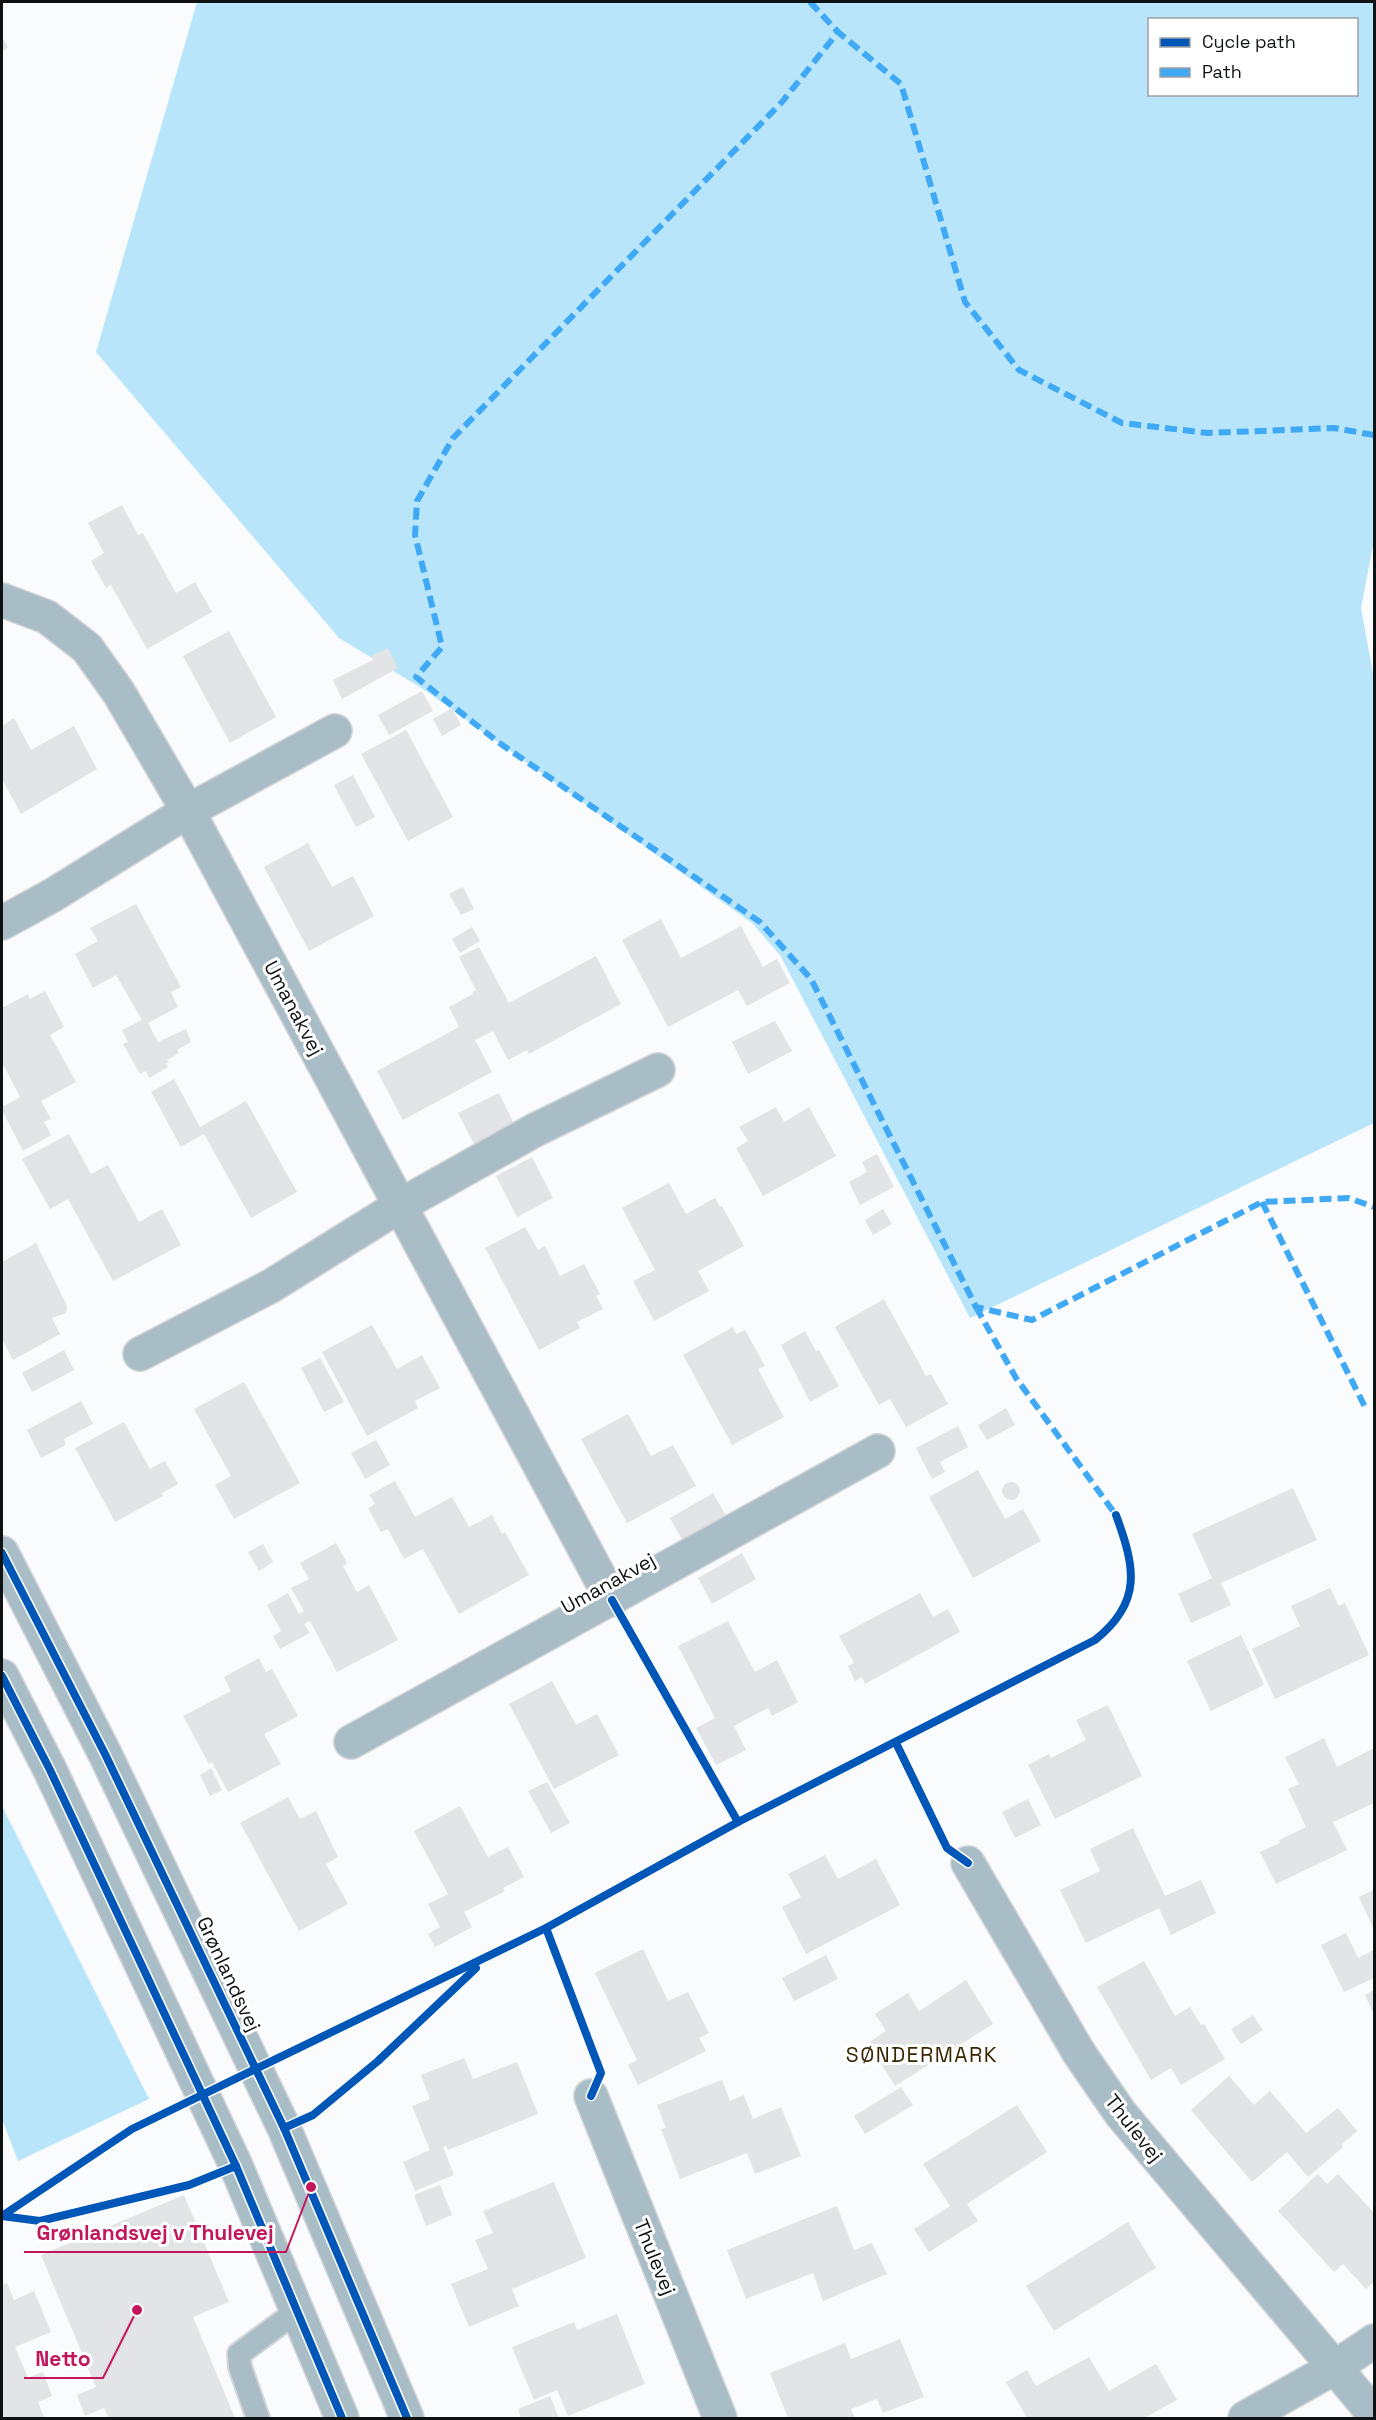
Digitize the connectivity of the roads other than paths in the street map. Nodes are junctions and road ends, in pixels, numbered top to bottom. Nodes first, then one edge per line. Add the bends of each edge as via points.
1 (2, 600) edge
2 (335, 731) dead end
3 (188, 811) junction
4 (2, 923) edge
5 (658, 1070) dead end
6 (400, 1205) junction
7 (140, 1353) dead end
8 (879, 1451) dead end
9 (2, 1553) edge
10 (612, 1600) junction
11 (2, 1676) edge
12 (351, 1742) dead end
13 (968, 1863) dead end
14 (591, 2096) dead end
15 (297, 2311) junction
16 (1374, 2341) edge
17 (1334, 2368) junction
18 (1374, 2414) edge
19 (258, 2418) edge
20 (342, 2418) edge
21 (407, 2418) edge
22 (720, 2418) edge
23 (1245, 2418) edge

1 - 3 street, Umanakvej via 47,617 87,648 119,693
2 - 3 street
3 - 4 street
3 - 6 street, Umanakvej
5 - 6 street via 535,1130
6 - 7 street via 271,1286
6 - 10 street, Umanakvej
8 - 10 street, Umanakvej
9 - 21 street, Grønlandsvej via 110,1763 284,2128
10 - 12 street, Umanakvej
11 - 15 street via 177,2038
13 - 17 street, Thulevej via 1079,2053 1120,2114
14 - 22 street, Thulevej
15 - 19 lane via 239,2354
15 - 20 street
16 - 17 street
17 - 18 street, Thulevej
17 - 23 street

